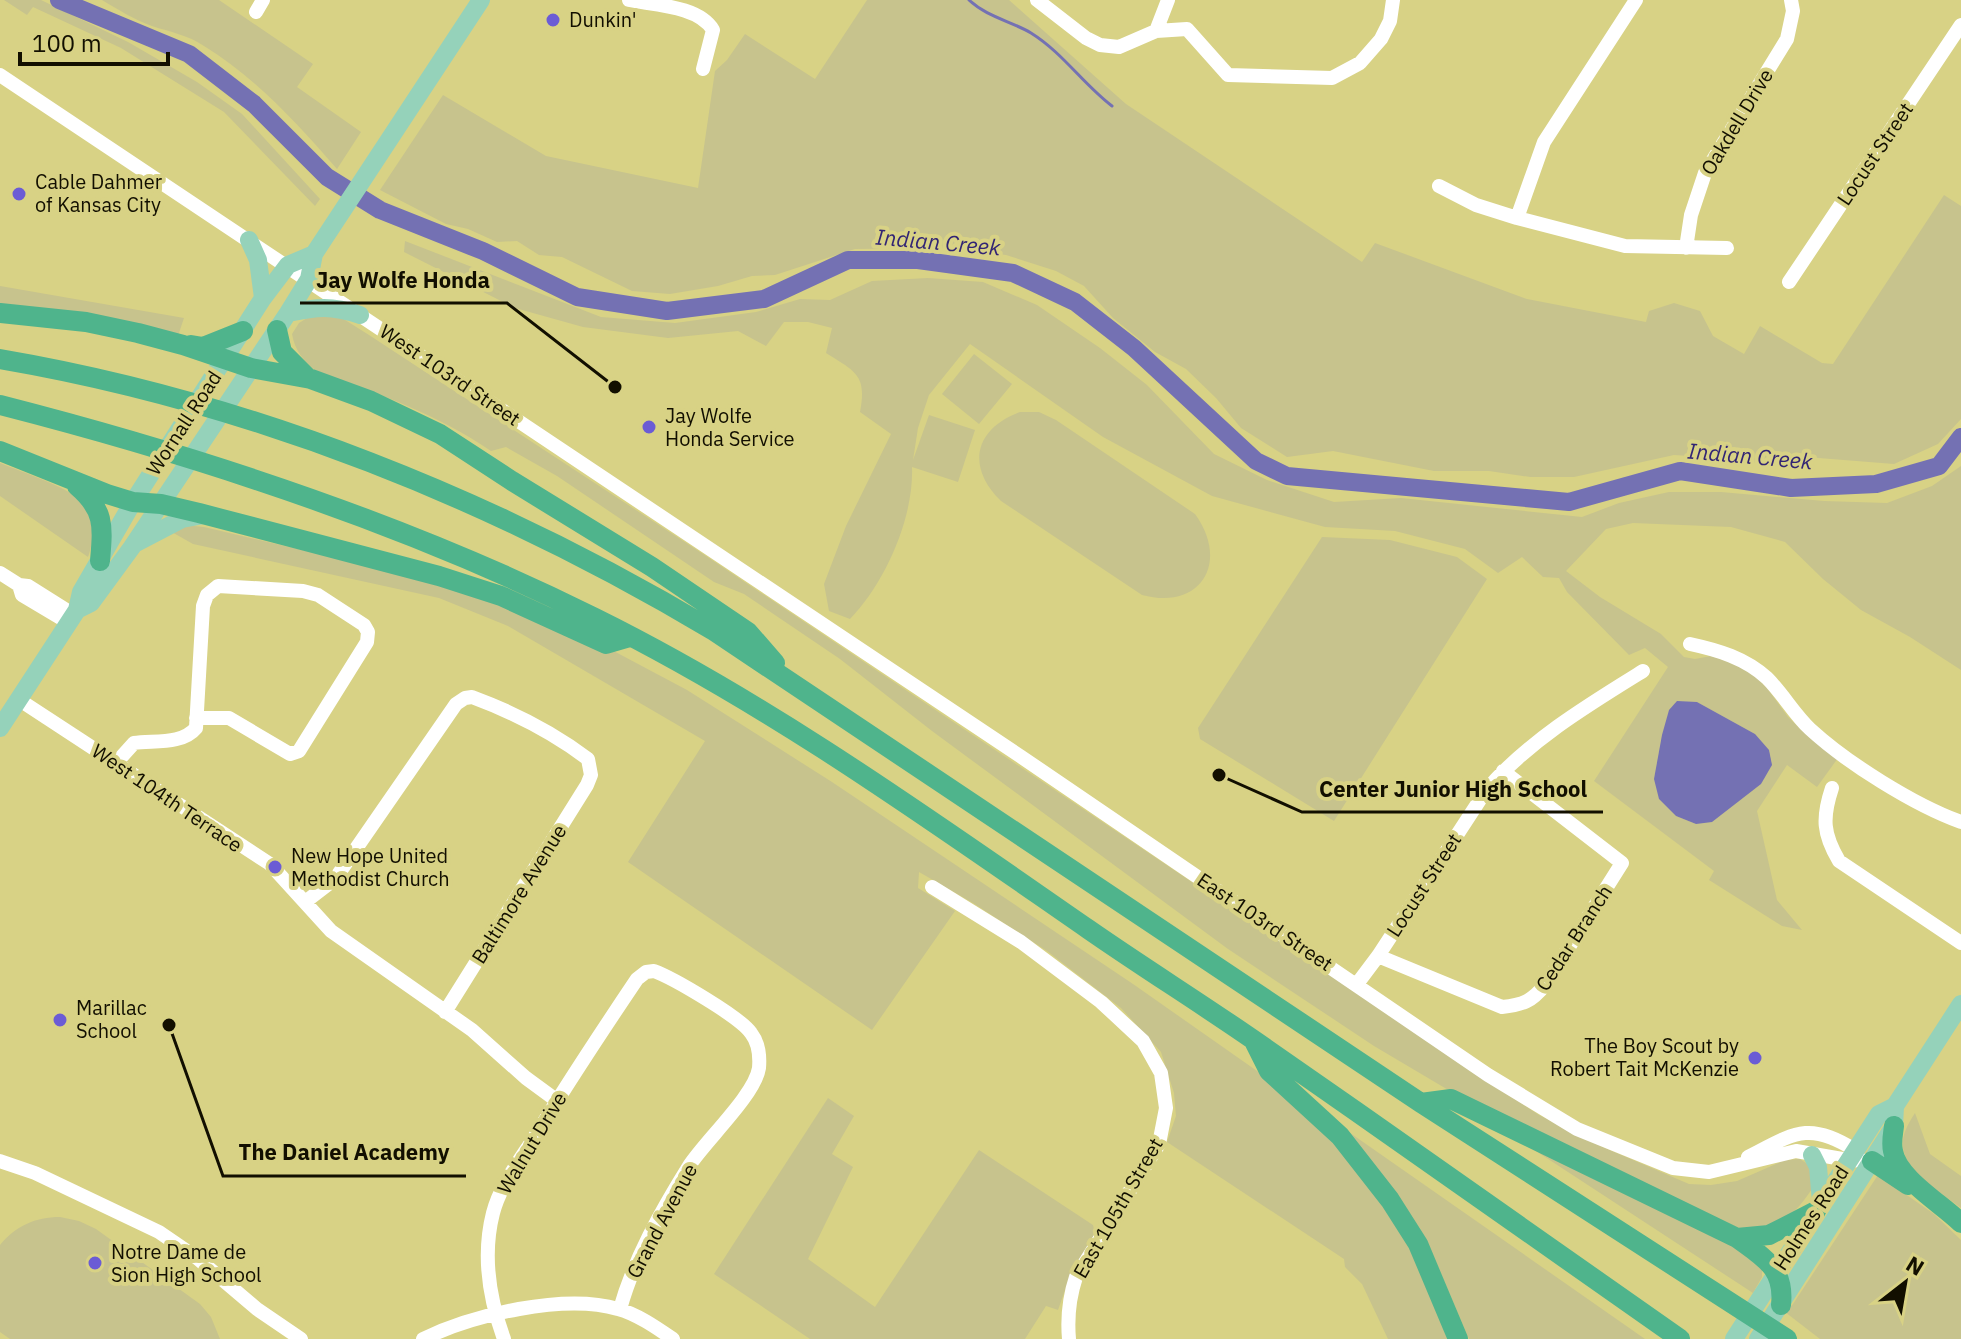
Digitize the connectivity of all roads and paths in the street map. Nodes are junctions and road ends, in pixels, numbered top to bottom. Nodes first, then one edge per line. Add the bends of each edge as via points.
1 (481, 0) edge
2 (629, 0) edge
3 (1037, 0) edge
4 (1168, 0) edge
5 (1393, 0) edge
6 (1636, 0) edge
7 (1791, 0) edge
8 (672, 4) edge
9 (692, 6) edge
10 (1961, 25) edge
11 (1156, 31) junction
12 (703, 69) dead end
13 (0, 75) edge
14 (1439, 186) dead end
15 (1517, 218) junction
16 (249, 240) junction
17 (1686, 248) junction
18 (1727, 248) dead end
19 (314, 254) junction
20 (288, 265) junction
21 (309, 279) junction
22 (1789, 282) dead end
23 (263, 298) junction
24 (0, 313) edge
25 (360, 315) junction
26 (282, 321) junction
27 (243, 331) junction
28 (183, 345) junction
29 (0, 359) edge
30 (223, 360) junction
31 (251, 368) junction
32 (311, 379) junction
33 (0, 405) edge
34 (0, 451) edge
35 (72, 481) junction
36 (133, 502) junction
37 (161, 504) junction
38 (205, 515) junction
39 (133, 545) junction
40 (100, 561) junction
41 (0, 573) edge
42 (73, 616) junction
43 (819, 623) joint
44 (630, 637) junction
45 (1690, 644) dead end
46 (1643, 671) dead end
47 (787, 679) junction
48 (18, 699) junction
49 (196, 718) junction
50 (0, 728) edge
51 (116, 763) junction
52 (1503, 771) junction
53 (1832, 788) dead end
54 (1961, 822) edge
55 (932, 887) dead end
56 (305, 902) junction
57 (1961, 943) edge
58 (1378, 956) junction
59 (1357, 984) junction
60 (1961, 1004) edge
61 (445, 1012) junction
62 (1253, 1040) junction
63 (758, 1056) joint
64 (556, 1100) junction
65 (1421, 1103) junction
66 (1895, 1116) junction
67 (1812, 1155) junction
68 (1858, 1157) junction
69 (0, 1161) edge
70 (1730, 1167) junction
71 (1818, 1206) junction
72 (1956, 1218) edge
73 (1737, 1238) junction
74 (1777, 1272) junction
75 (1781, 1305) junction
76 (620, 1309) junction
77 (495, 1315) junction
78 (301, 1339) edge
79 (423, 1339) edge
80 (504, 1339) edge
81 (673, 1339) edge
82 (1069, 1339) edge
83 (1458, 1339) edge
84 (1680, 1339) edge
85 (1734, 1339) edge
86 (1758, 1339) edge
87 (1787, 1339) edge

1 - 19 main road, Wornall Road
2 - 8 street
3 - 11 street via 1100,45 1119,47
4 - 11 street
5 - 11 street via 1381,39 1360,63 1332,78 1228,75 1187,29
6 - 15 street via 1544,142
7 - 17 street, Oakdell Drive via 1787,39 1705,173
8 - 9 street
9 - 12 street via 713,30
10 - 22 street, Locust Street
13 - 16 street, West 103rd Street
14 - 15 street
15 - 17 street via 1625,246
16 - 20 street, West 103rd Street
16 - 23 main road via 258,260
17 - 18 street
19 - 20 main road, Wornall Road
19 - 21 main road, Wornall Road
20 - 21 street, West 103rd Street
20 - 23 main road, Wornall Road
20 - 31 main road via 292,282 253,347
21 - 25 street, West 103rd Street
21 - 26 main road, Wornall Road
23 - 27 main road, Wornall Road
24 - 28 highway via 86,322
25 - 26 main road via 315,307
25 - 43 street, West 103rd Street
26 - 31 main road, Wornall Road
26 - 32 highway via 282,352
27 - 28 highway via 203,347
27 - 30 main road, Wornall Road
28 - 30 highway
29 - 47 highway via 177,398 363,460 537,536 674,607
30 - 31 highway
30 - 36 main road, Wornall Road
31 - 32 highway
31 - 37 main road, Wornall Road
32 - 47 highway via 440,434 652,567 748,632
33 - 44 highway via 309,500 455,555
34 - 35 highway
35 - 36 highway
35 - 40 highway via 90,497 102,520
36 - 37 highway
36 - 40 main road, Wornall Road
37 - 38 highway
37 - 39 main road, Wornall Road
38 - 39 main road via 182,519
38 - 44 highway via 489,592 606,644
39 - 42 main road, Wornall Road via 91,603
40 - 42 main road, Wornall Road
41 - 42 street via 19,585 22,595
42 - 48 main road, Wornall Road
43 - 59 street, East 103rd Street
44 - 62 highway via 815,746
45 - 54 street via 1747,663 1768,679 1812,731 1916,802
46 - 52 street, Locust Street via 1595,700
47 - 65 highway
48 - 50 main road, Wornall Road
48 - 51 street, West 104th Terrace
49 - 49 street via 203,606 218,586 318,595 368,632 367,642 299,751 290,754 229,718
49 - 51 street via 191,734 134,743
51 - 56 street, West 104th Terrace via 270,864
52 - 58 street, Locust Street
52 - 58 street, Cedar Branch via 1622,863 1545,985 1522,1005 1502,1007
53 - 57 street via 1825,825 1839,861
55 - 82 street, East 105th Street via 1021,942 1101,1002 1138,1035 1161,1073 1164,1126 1152,1157 1076,1277 1067,1316
56 - 61 street, West 104th Terrace via 331,931
56 - 61 street, Baltimore Avenue via 335,879 465,698 517,714 588,759 591,775
58 - 59 street, Locust Street
59 - 70 street, East 103rd Street via 1577,1129 1673,1168 1709,1172
60 - 66 main road, Holmes Road
61 - 64 street, West 104th Terrace
62 - 83 highway via 1269,1071 1340,1136 1390,1200 1418,1244
62 - 84 highway
63 - 64 street, Walnut Drive via 751,1033 738,1020 661,973 649,971 637,979
63 - 76 street, Grand Avenue via 753,1085 690,1165 648,1239
64 - 77 street, Walnut Drive via 494,1211 487,1267
65 - 73 highway via 1451,1099
65 - 87 highway
66 - 68 main road, Holmes Road
66 - 72 highway via 1893,1153 1898,1165
67 - 68 street, East 103rd Street
67 - 70 street, East 103rd Street via 1796,1151
67 - 71 main road via 1818,1167
68 - 70 street, East 103rd Street via 1818,1131 1798,1134
68 - 71 main road, Holmes Road
68 - 72 highway
68 - 75 main road, Holmes Road
69 - 78 street via 159,1232
71 - 73 highway via 1769,1235
71 - 74 main road, Holmes Road
73 - 74 highway
74 - 75 highway
74 - 85 main road, Holmes Road
75 - 86 main road, Holmes Road
76 - 77 street via 557,1304
76 - 81 street
77 - 79 street
77 - 80 street, Walnut Drive

